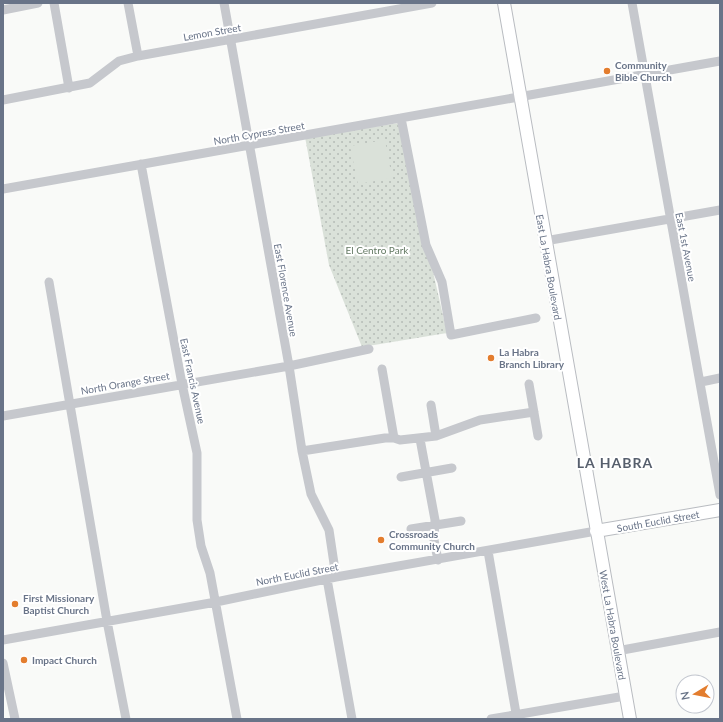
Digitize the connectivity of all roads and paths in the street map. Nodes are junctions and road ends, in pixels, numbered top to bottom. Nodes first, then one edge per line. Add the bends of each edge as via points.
1 (38, 3) edge
2 (54, 3) edge
3 (128, 3) edge
4 (224, 3) edge
5 (432, 3) edge
6 (504, 3) edge
7 (632, 3) edge
8 (389, 7) edge
9 (3, 10) edge
10 (231, 40) junction
11 (138, 56) junction
12 (720, 61) edge
13 (645, 74) junction
14 (69, 88) junction
15 (519, 97) junction
16 (3, 100) edge
17 (401, 118) junction
18 (249, 146) junction
19 (141, 164) junction
20 (3, 189) edge
21 (720, 210) edge
22 (670, 220) junction
23 (545, 241) junction
24 (49, 282) dead end
25 (536, 318) dead end
26 (369, 349) dead end
27 (289, 366) junction
28 (382, 369) dead end
29 (720, 378) edge
30 (701, 382) junction
31 (182, 384) junction
32 (529, 384) dead end
33 (70, 404) junction
34 (431, 405) dead end
35 (534, 412) junction
36 (3, 416) edge
37 (436, 436) junction
38 (538, 436) dead end
39 (394, 438) junction
40 (420, 439) junction
41 (302, 451) junction
42 (452, 468) dead end
43 (426, 473) junction
44 (401, 477) dead end
45 (720, 494) edge
46 (720, 510) edge
47 (461, 521) dead end
48 (435, 525) junction
49 (411, 529) dead end
50 (596, 532) junction
51 (488, 551) junction
52 (438, 560) junction
53 (331, 578) junction
54 (216, 602) junction
55 (107, 622) junction
56 (720, 632) edge
57 (3, 640) edge
58 (617, 651) junction
59 (3, 663) edge
60 (626, 696) junction
61 (516, 717) edge
62 (15, 719) edge
63 (126, 719) edge
64 (237, 719) edge
65 (352, 719) edge
66 (491, 719) edge
67 (630, 719) edge

1 - 9 street
2 - 14 street
3 - 11 street
4 - 10 street, East Florence Avenue
5 - 8 street, Lemon Street
6 - 15 main road, East La Habra Boulevard
7 - 13 street, East 1st Avenue
8 - 10 street, Lemon Street
10 - 11 street, Lemon Street
10 - 18 street, East Florence Avenue
11 - 14 street, Lemon Street via 120,61 90,83
12 - 13 street, North Cypress Street
13 - 15 street, North Cypress Street
13 - 22 street, East 1st Avenue
14 - 16 street, Lemon Street
15 - 17 street, North Cypress Street
15 - 23 main road, East La Habra Boulevard
17 - 18 street, North Cypress Street
17 - 25 street via 426,245 442,282 451,335
18 - 19 street, North Cypress Street
18 - 27 street, East Florence Avenue
19 - 20 street, North Cypress Street
19 - 31 street, East Francis Avenue
21 - 22 street
22 - 23 street
22 - 30 street, East 1st Avenue
23 - 50 main road, East La Habra Boulevard
24 - 33 street
26 - 27 street, North Orange Street
27 - 31 street, North Orange Street
27 - 41 street, East Florence Avenue
28 - 39 street
29 - 30 street
30 - 45 street, East 1st Avenue
31 - 33 street, North Orange Street
31 - 54 street, East Francis Avenue via 197,453 197,520 201,546
32 - 35 street
33 - 36 street, North Orange Street
33 - 55 street
34 - 37 street
35 - 37 street via 480,420
35 - 38 street
37 - 40 street
39 - 40 street
39 - 41 street
40 - 43 street
41 - 53 street, East Florence Avenue via 311,494 329,530
42 - 43 street
43 - 44 street
43 - 48 street
46 - 50 main road, South Euclid Street
47 - 48 street
48 - 49 street
48 - 52 street via 434,540
50 - 51 street, North Euclid Street
50 - 58 main road, West La Habra Boulevard
51 - 52 street, North Euclid Street
51 - 61 street
52 - 53 street, North Euclid Street
53 - 54 street, North Euclid Street
53 - 65 street, East Florence Avenue
54 - 55 street, North Euclid Street
54 - 64 street, East Francis Avenue
55 - 57 street, North Euclid Street
55 - 63 street
56 - 58 street
58 - 60 main road, West La Habra Boulevard
59 - 62 street
60 - 61 street
60 - 67 main road, West La Habra Boulevard
61 - 66 street

